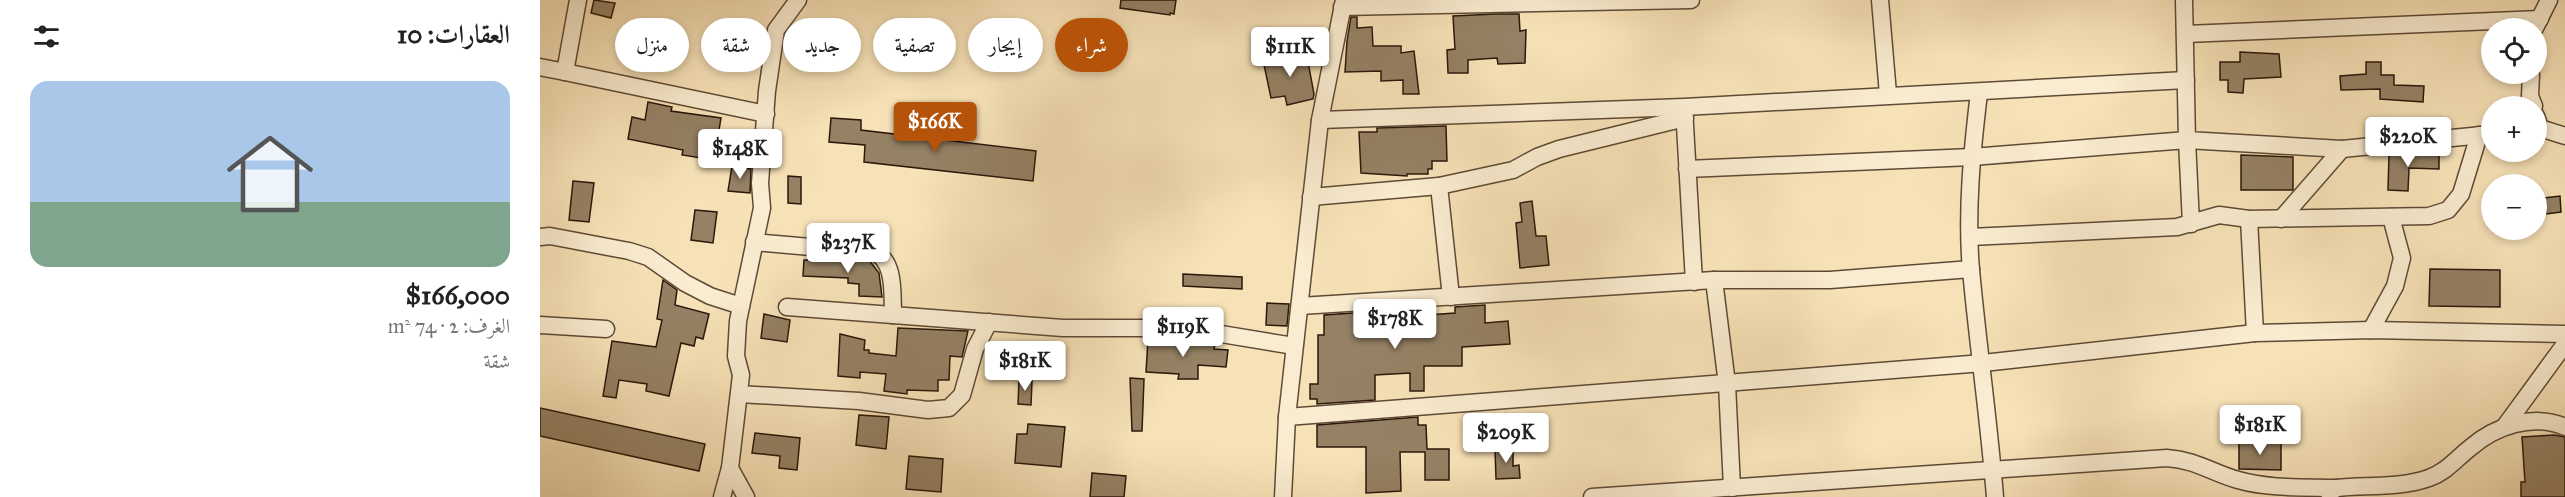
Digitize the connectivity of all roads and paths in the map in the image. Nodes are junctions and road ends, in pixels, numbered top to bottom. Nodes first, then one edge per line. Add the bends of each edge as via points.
1 (578, 0) edge
2 (798, 0) edge
3 (1691, 0) edge
4 (1880, 0) edge
5 (2184, 0) edge
6 (2548, 0) edge
7 (1343, 3) edge
8 (2540, 18) edge
9 (2481, 26) edge
10 (2186, 34) junction
11 (540, 67) edge
12 (565, 72) junction
13 (2186, 80) junction
14 (1979, 93) junction
15 (1888, 94) junction
16 (1684, 113) junction
17 (766, 114) junction
18 (1320, 120) junction
19 (2547, 128) edge
20 (2481, 134) edge
21 (2565, 136) edge
22 (2187, 140) junction
23 (2481, 144) edge
24 (2342, 149) junction
25 (1972, 157) junction
26 (1688, 169) junction
27 (1439, 186) junction
28 (1311, 197) junction
29 (2391, 217) junction
30 (2249, 219) junction
31 (2281, 219) junction
32 (2191, 224) junction
33 (540, 237) edge
34 (1970, 237) junction
35 (754, 242) junction
36 (1971, 269) junction
37 (1714, 280) junction
38 (1694, 282) junction
39 (1451, 297) junction
40 (741, 306) junction
41 (1300, 306) junction
42 (787, 307) dead end
43 (893, 315) junction
44 (989, 322) junction
45 (540, 325) edge
46 (606, 329) dead end
47 (2371, 330) junction
48 (2255, 333) junction
49 (2565, 334) edge
50 (2565, 344) edge
51 (1294, 346) junction
52 (1983, 363) junction
53 (1727, 384) junction
54 (740, 394) junction
55 (1287, 417) junction
56 (2505, 426) junction
57 (2565, 427) edge
58 (730, 468) junction
59 (1993, 470) junction
60 (1732, 488) junction
61 (2330, 493) edge
62 (722, 497) edge
63 (746, 497) edge
64 (1282, 497) edge
65 (1592, 497) edge
66 (1995, 497) edge

1 - 12 street
2 - 17 street via 776,30
3 - 7 street
4 - 15 street
5 - 10 street
6 - 8 street
7 - 18 street
9 - 10 street
10 - 13 street
11 - 12 street
12 - 17 street
13 - 14 street
13 - 22 street
14 - 15 street
14 - 25 street
15 - 16 street
16 - 18 street
16 - 26 street
16 - 27 street via 1559,149 1513,170
17 - 35 street via 760,183 762,208
18 - 28 street
19 - 21 street
20 - 24 street
22 - 24 street
22 - 25 street
22 - 32 street
23 - 29 street via 2461,194 2448,210 2429,216
24 - 31 street
25 - 26 street
25 - 34 street
26 - 38 street
27 - 28 street
27 - 39 street
28 - 41 street
29 - 31 street
29 - 47 street via 2402,258 2395,286
30 - 31 street
30 - 32 street via 2219,215
30 - 48 street
32 - 34 street
33 - 40 street via 648,257 685,283
34 - 36 street
35 - 40 street
35 - 43 street via 872,250 885,259 891,274
36 - 37 street via 1830,280
36 - 52 street
37 - 38 street
37 - 53 street
38 - 39 street
39 - 41 street
40 - 54 street via 736,339
41 - 51 street
42 - 43 street
43 - 44 street
44 - 51 street via 1063,328 1185,328
44 - 54 street via 975,349 962,395 949,408 928,410 859,401
45 - 46 street
47 - 48 street
47 - 49 street
48 - 52 street
50 - 56 street
51 - 55 street
52 - 53 street
52 - 59 street
53 - 55 street
53 - 60 street
54 - 58 street
55 - 64 street
56 - 57 street via 2534,421
56 - 61 street via 2485,435 2432,477
58 - 62 street
58 - 63 street
59 - 60 street
59 - 61 street via 2167,458 2190,461 2236,480
59 - 66 street
60 - 65 street

